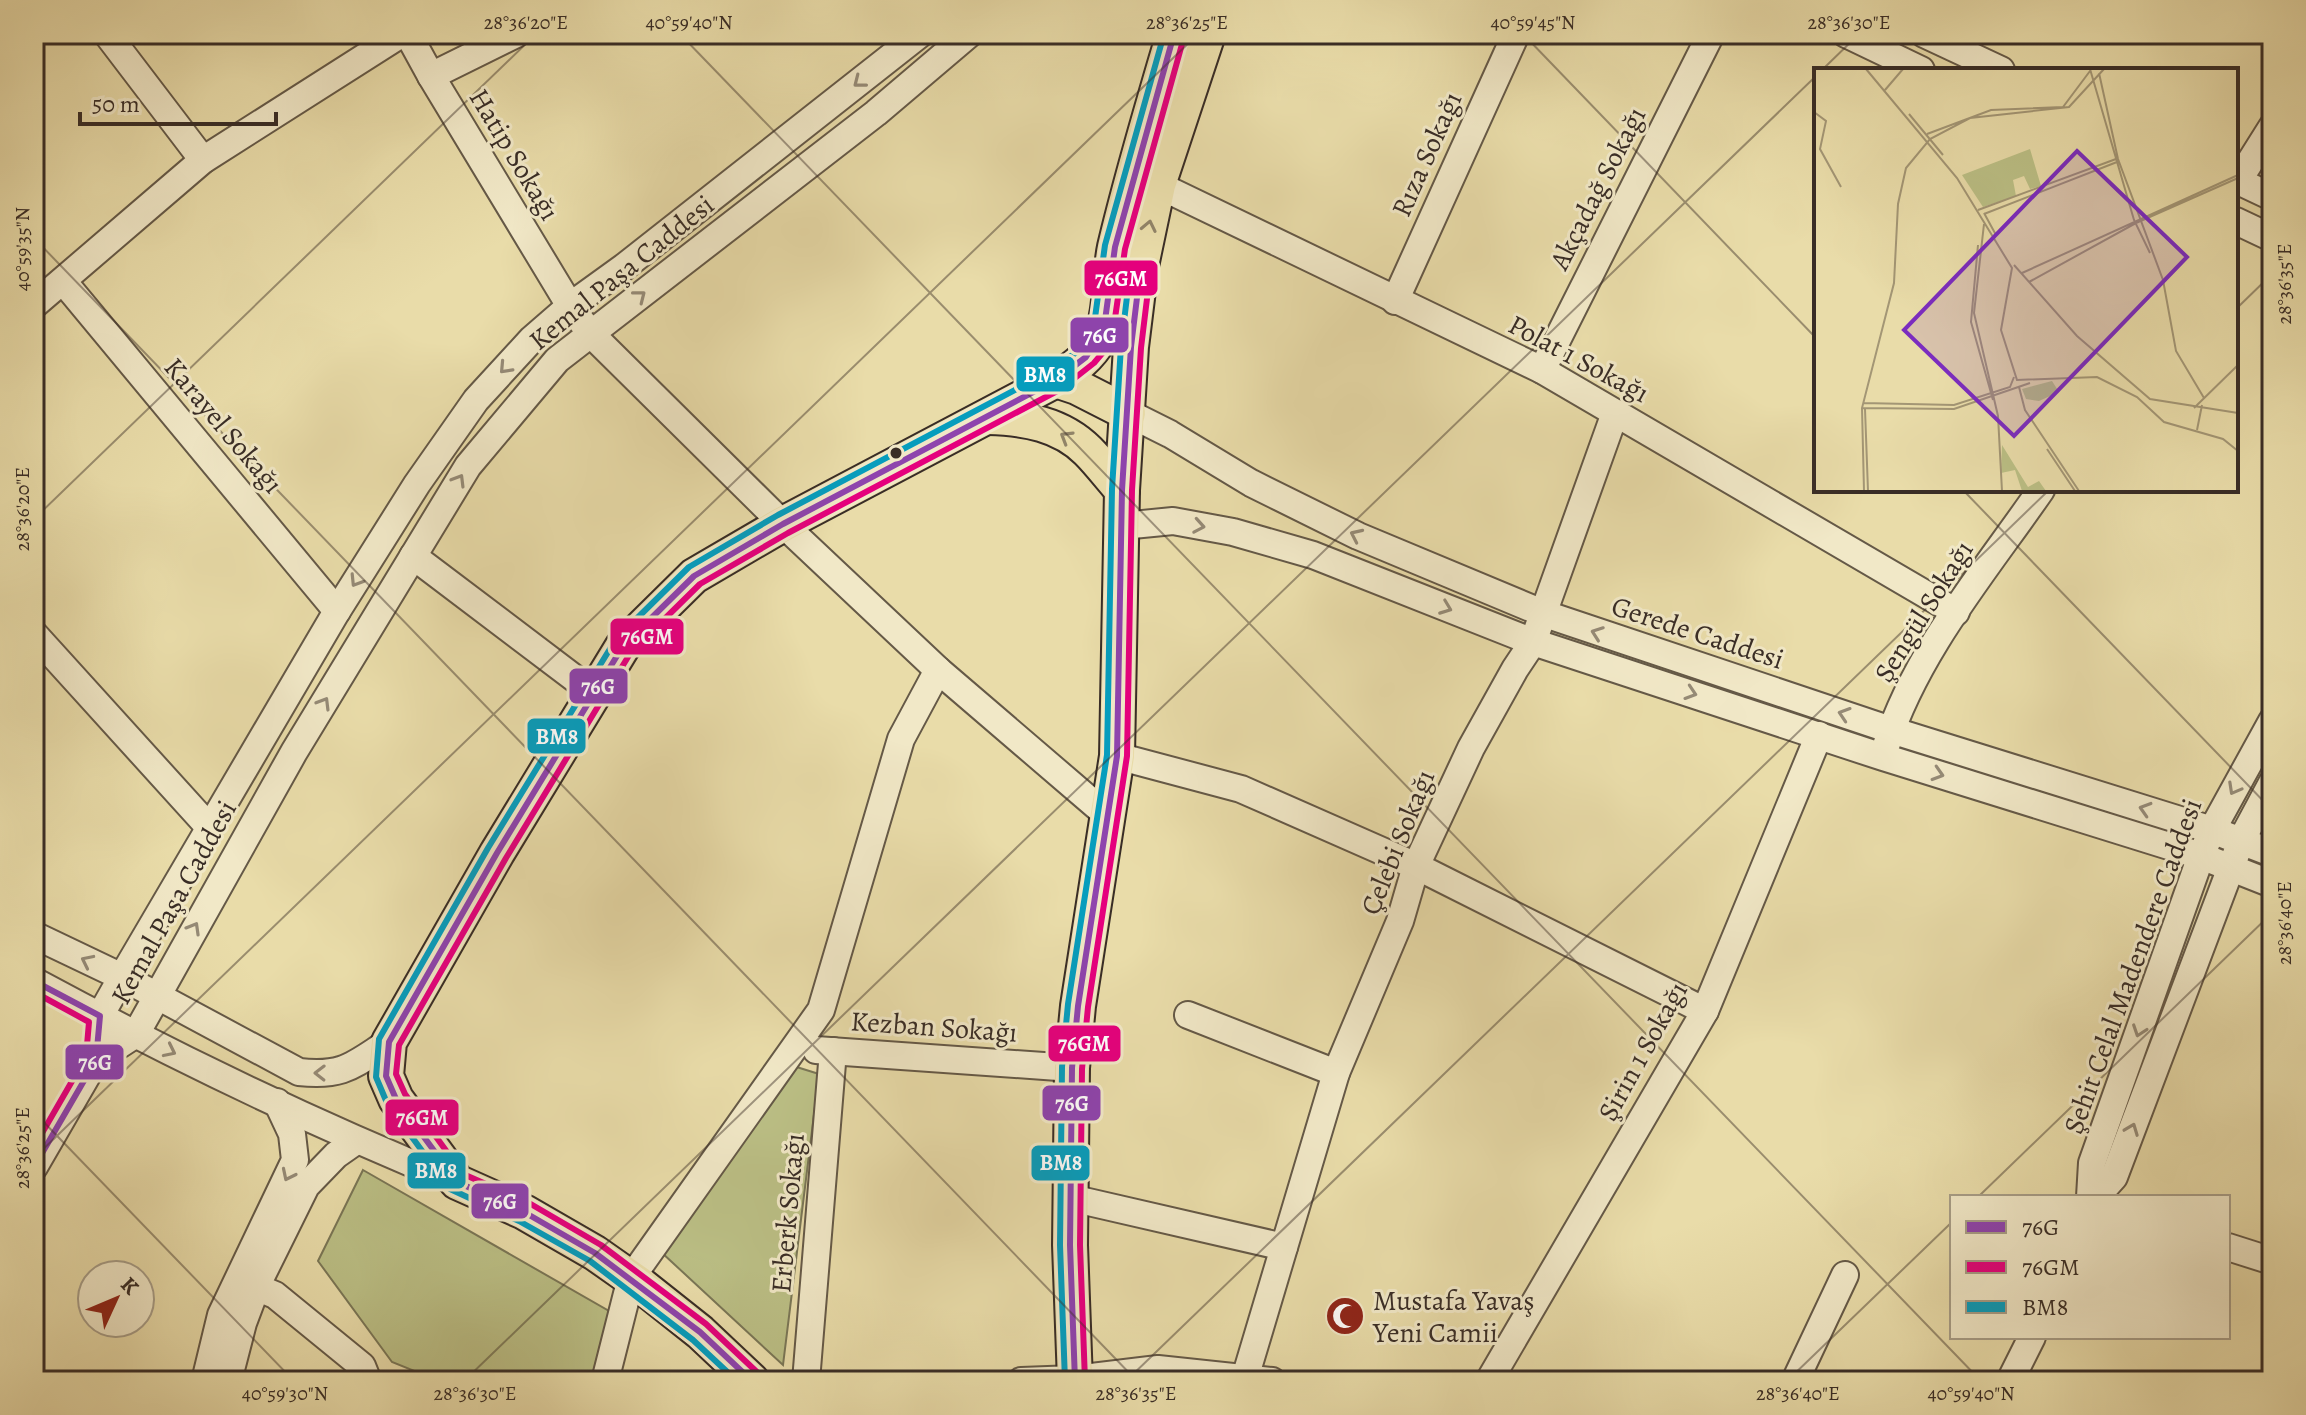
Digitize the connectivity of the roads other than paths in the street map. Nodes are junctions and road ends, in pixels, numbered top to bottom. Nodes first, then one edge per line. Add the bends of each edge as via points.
1 (107, 34) edge
2 (401, 34) edge
3 (408, 34) edge
4 (516, 34) edge
5 (920, 34) edge
6 (969, 34) edge
7 (1174, 34) edge
8 (1208, 34) edge
9 (1516, 34) edge
10 (1711, 34) edge
11 (1924, 34) edge
12 (1857, 36) edge
13 (1917, 68) edge
14 (1997, 68) edge
15 (431, 76) junction
16 (2272, 127) edge
17 (203, 160) junction
18 (2238, 178) edge
19 (2238, 180) edge
20 (1158, 185) junction
21 (2272, 197) edge
22 (2238, 222) edge
23 (2272, 238) edge
24 (63, 281) junction
25 (1395, 301) junction
26 (34, 305) edge
27 (570, 306) junction
28 (591, 334) junction
29 (1542, 370) junction
30 (1056, 380) junction
31 (1128, 413) junction
32 (1615, 413) junction
33 (988, 417) junction
34 (1122, 490) junction
35 (2040, 492) edge
36 (783, 524) junction
37 (1122, 526) junction
38 (413, 556) junction
39 (337, 611) junction
40 (1956, 612) junction
41 (1545, 614) junction
42 (34, 634) edge
43 (1533, 642) junction
44 (938, 670) junction
45 (594, 693) junction
46 (2272, 721) edge
47 (1891, 730) junction
48 (1819, 735) junction
49 (1117, 756) junction
50 (1883, 757) junction
51 (2272, 783) edge
52 (1107, 815) junction
53 (209, 827) junction
54 (2212, 830) junction
55 (2241, 841) junction
56 (2272, 853) edge
57 (2201, 856) junction
58 (1416, 866) junction
59 (2230, 867) junction
60 (2272, 884) edge
61 (34, 935) edge
62 (122, 977) junction
63 (34, 981) edge
64 (155, 995) junction
65 (1705, 1011) junction
66 (1188, 1015) dead end
67 (100, 1016) junction
68 (136, 1034) junction
69 (389, 1042) junction
70 (792, 1049) junction
71 (833, 1051) junction
72 (96, 1060) junction
73 (1072, 1068) junction
74 (1336, 1073) junction
75 (277, 1102) junction
76 (356, 1141) junction
77 (34, 1167) edge
78 (457, 1182) junction
79 (2090, 1195) edge
80 (2098, 1195) edge
81 (1071, 1198) junction
82 (1284, 1247) junction
83 (2230, 1248) edge
84 (2272, 1261) edge
85 (1845, 1275) dead end
86 (631, 1278) junction
87 (247, 1283) junction
88 (2031, 1339) edge
89 (1245, 1378) junction
90 (1075, 1380) edge
91 (205, 1381) edge
92 (228, 1381) edge
93 (368, 1381) edge
94 (605, 1381) edge
95 (752, 1381) edge
96 (806, 1381) edge
97 (1021, 1381) edge
98 (1272, 1381) edge
99 (1489, 1381) edge
100 (1795, 1381) edge
101 (2010, 1381) edge

1 - 17 street
2 - 17 street
3 - 15 street, Hatip Sokağı
4 - 15 street
5 -> 27 street, Kemal Paşa Caddesi
28 -> 6 street, Kemal Paşa Caddesi via 876,113
7 - 30 main road via 1114,252 1105,325 1088,355
8 - 20 main road
9 - 25 street, Rıza Sokağı
10 - 29 street, Akçadağ Sokağı
11 - 14 street
12 - 13 street
15 - 27 street, Hatip Sokağı
16 - 18 street
17 - 24 street
19 - 21 street
20 - 25 street, Polat 1 Sokağı
31 -> 20 main road via 1141,266
22 - 23 street
24 - 26 street
24 - 39 street, Karayel Sokağı
25 - 29 street, Polat 1 Sokağı
27 - 28 street, Hatip Sokağı
27 -> 39 street, Kemal Paşa Caddesi via 476,400
28 - 36 street, Hatip Sokağı
38 -> 28 street, Kemal Paşa Caddesi via 468,466 557,360
29 - 32 street, Polat 1 Sokağı
30 - 31 main road
30 - 33 main road
31 - 34 main road
41 -> 31 street, Gerede Caddesi via 1358,536
32 - 40 street, Polat 1 Sokağı
32 - 41 street, Çelebi Sokağı
34 -> 33 main road via 1087,450 1063,434 1035,421
33 - 36 main road
34 - 37 main road
35 - 40 street, Şengül Sokağı
36 - 44 street, Hatip Sokağı
36 - 45 main road via 694,576 623,646
37 -> 43 street via 1173,521 1233,532 1313,555
37 - 49 main road
38 - 45 street
64 -> 38 street, Kemal Paşa Caddesi
39 - 53 street, Kemal Paşa Caddesi
40 - 47 street, Şengül Sokağı via 1908,689
41 - 43 street, Çelebi Sokağı
47 -> 41 street, Gerede Caddesi
42 - 53 street
43 -> 48 street
43 - 58 street, Çelebi Sokağı via 1471,748
44 - 52 street, Hatip Sokağı
44 - 70 street via 901,739 821,1010
45 - 69 main road
46 -> 54 street, Şehit Celal Madendere Caddesi
47 - 50 street, Şengül Sokağı
54 -> 47 street, Gerede Caddesi
48 - 50 street
48 - 65 street, Şirin 1 Sokağı
49 - 52 main road
49 - 58 street via 1241,789
50 -> 57 street
51 - 55 street, Şehit Celal Madendere Caddesi
52 - 73 main road
53 - 62 street, Kemal Paşa Caddesi
54 - 55 street, Gerede Caddesi
54 - 57 street, Şehit Celal Madendere Caddesi
55 - 56 street, Gerede Caddesi
55 - 59 street, Şehit Celal Madendere Caddesi
57 - 59 street
57 -> 79 street, Şehit Celal Madendere Caddesi via 2092,1163
58 - 65 street
58 - 74 street, Çelebi Sokağı via 1400,921
59 - 60 street
80 -> 59 street, Şehit Celal Madendere Caddesi via 2114,1177
62 -> 61 street
62 - 64 street
62 - 67 street, Kemal Paşa Caddesi
63 - 67 street
64 - 68 street, Kemal Paşa Caddesi
69 -> 64 street via 343,1072 299,1072
65 - 99 street, Şirin 1 Sokağı
66 - 74 street
67 - 68 street
67 - 72 street, Kemal Paşa Caddesi
68 - 72 street, Kemal Paşa Caddesi
68 -> 75 street
69 - 78 main road via 386,1076 396,1099
70 - 71 street, Kezban Sokağı
70 - 86 street
71 - 73 street, Kezban Sokağı
71 - 96 street, Erberk Sokağı
72 - 77 street
73 - 81 main road
74 - 82 street, Çelebi Sokağı
75 - 76 street
75 -> 87 street via 292,1134 295,1160
76 - 78 street
76 - 87 street via 306,1186
78 - 86 main road via 524,1212
81 - 82 street
81 - 90 main road
82 - 89 street, Çelebi Sokağı
83 - 84 street
85 - 100 street
86 - 94 street
86 - 95 main road
87 - 91 street via 221,1315
87 - 92 street
87 - 93 street via 275,1295 362,1366
88 - 101 street
89 - 90 street via 1158,1369
89 - 98 street
90 - 97 street

